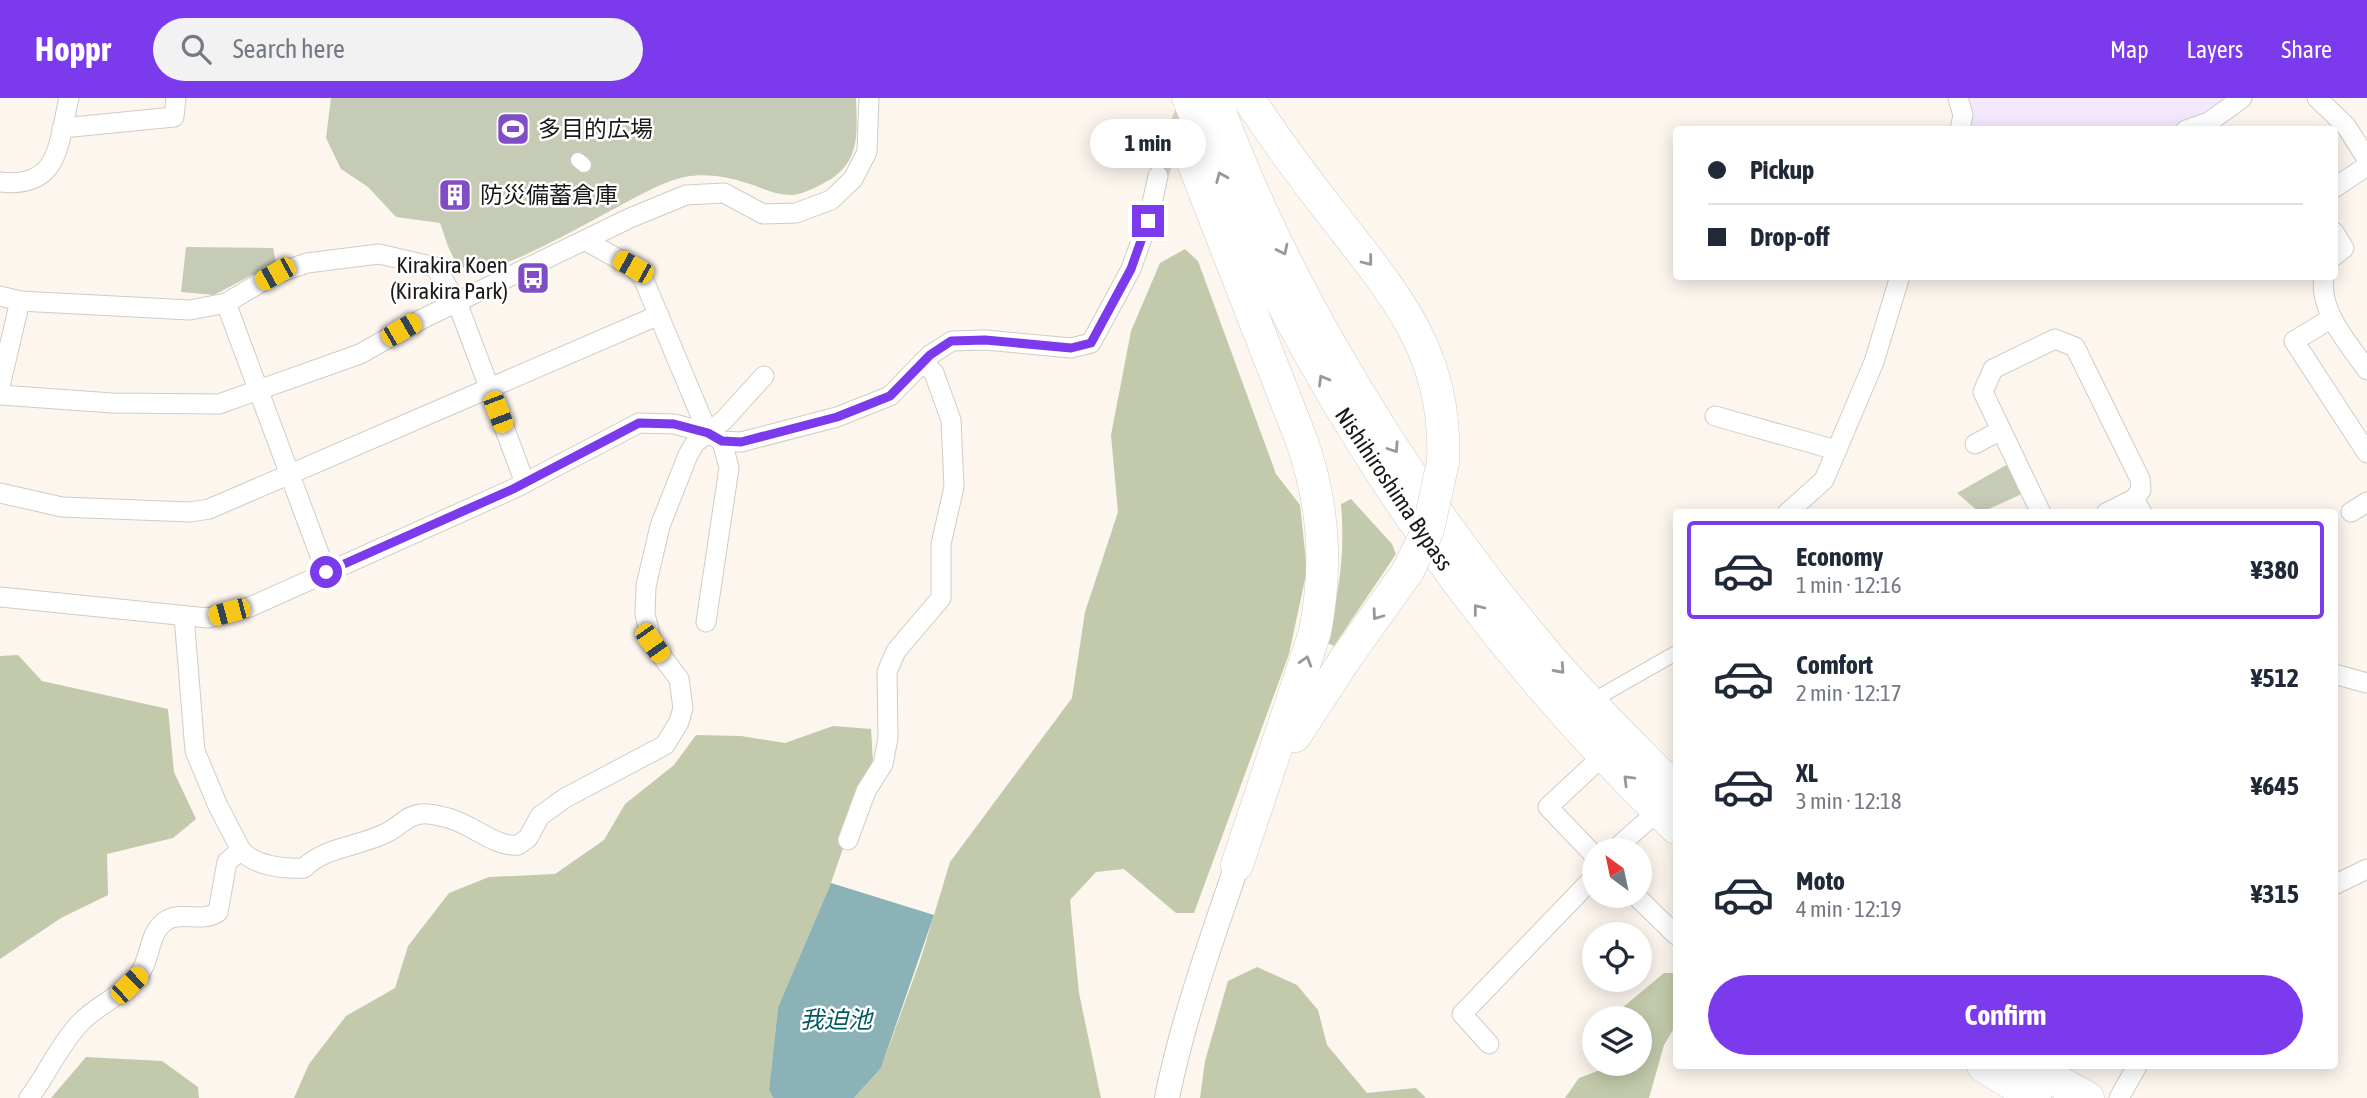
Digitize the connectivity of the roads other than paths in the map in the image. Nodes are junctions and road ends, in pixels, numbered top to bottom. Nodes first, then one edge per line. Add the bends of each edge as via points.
1 (69, 98) edge
2 (176, 98) edge
3 (869, 98) edge
4 (1171, 98) edge
5 (1188, 98) edge
6 (1216, 98) edge
7 (1248, 98) edge
8 (1958, 98) edge
9 (2242, 98) edge
10 (2317, 98) edge
11 (1961, 126) edge
12 (2198, 126) edge
13 (62, 128) junction
14 (2367, 159) edge
15 (2367, 166) edge
16 (1158, 176) tunnel mouth
17 (0, 182) edge
18 (2338, 185) edge
19 (2338, 238) edge
20 (586, 241) junction
21 (2338, 253) edge
22 (1899, 280) edge
23 (2324, 280) edge
24 (0, 296) edge
25 (20, 301) junction
26 (457, 302) junction
27 (226, 303) junction
28 (659, 315) junction
29 (2332, 318) junction
30 (923, 362) junction
31 (2367, 370) edge
32 (764, 376) dead end
33 (0, 386) edge
34 (489, 388) junction
35 (258, 392) junction
36 (0, 395) edge
37 (1714, 416) dead end
38 (2001, 430) junction
39 (715, 437) junction
40 (1975, 444) dead end
41 (1836, 450) junction
42 (2367, 453) edge
43 (289, 474) junction
44 (525, 483) junction
45 (0, 493) edge
46 (2138, 506) edge
47 (1791, 509) edge
48 (2039, 509) edge
49 (326, 572) junction
50 (0, 597) edge
51 (712, 615) dead end
52 (184, 616) junction
53 (1673, 655) edge
54 (2338, 675) edge
55 (2367, 683) edge
56 (1592, 705) junction
57 (1592, 766) dead end
58 (1670, 810) edge
59 (1631, 838) edge
60 (848, 840) dead end
61 (1582, 842) edge
62 (241, 850) junction
63 (1237, 865) junction
64 (2367, 869) edge
65 (2338, 883) edge
66 (1582, 889) edge
67 (1648, 908) edge
68 (1673, 932) edge
69 (1489, 1044) dead end
70 (1988, 1069) edge
71 (2035, 1069) edge
72 (2135, 1069) edge
73 (29, 1098) edge
74 (1167, 1098) edge
75 (2035, 1098) edge
76 (2088, 1098) edge
77 (2119, 1098) edge

1 - 13 street
2 - 13 street via 174,117
3 - 20 street via 867,152 853,179 831,200 796,213 763,214 724,193 687,195
63 -> 4 highway via 1315,632 1324,567 1323,534 1307,454
58 -> 5 highway, Nishihiroshima Bypass via 1536,681 1464,592 1391,489 1280,302
6 -> 56 highway, Nishihiroshima Bypass via 1308,303 1370,413 1487,581
7 -> 63 highway, bridge via 1405,309 1434,372 1443,416 1443,462 1429,530 1408,571 1307,716 1263,800
8 - 11 street
9 - 12 street
10 - 14 street via 2346,126
13 - 17 street via 53,165 21,184
15 - 18 street
16 - 30 street via 1131,269 1091,343 1071,348 951,341
19 - 21 street via 2344,248
20 - 26 street
20 - 28 street via 633,267 643,278
22 - 41 street via 1874,362
23 - 29 street
24 - 25 street
25 - 27 street via 190,310
25 - 33 street
26 - 27 street via 435,267 379,254 307,263 275,274
26 - 34 street
26 - 35 street via 360,354
27 - 35 street
28 - 34 street
28 - 39 street
29 - 31 street
29 - 42 street via 2294,341
30 - 39 street via 890,396 866,407 741,442
30 - 60 street via 934,373 951,420 954,487 941,544 941,598 896,651 887,672 888,738 883,764 866,791
32 - 39 street
34 - 43 street
34 - 44 street
35 - 36 street via 219,404
35 - 43 street
37 - 41 street
38 - 40 street
38 - 46 street via 1983,392 1993,369 2055,339 2075,347 2140,479
38 - 48 street
39 - 44 street via 674,424 639,423
39 - 51 street via 729,468
39 - 62 street via 695,443 680,469 646,586 646,627 652,643 679,679 682,693 683,708 670,741 565,798 540,816 528,838 518,845 500,844 466,824 422,814 369,840 316,856 304,868 285,869 248,859
41 - 47 street via 1824,480
43 - 45 street via 209,509 190,512 62,507
43 - 49 street
44 - 49 street
49 - 52 street via 250,607 208,618
50 - 52 street
52 - 62 street via 195,751
53 - 56 street
54 - 55 street
56 - 58 highway, Nishihiroshima Bypass
57 - 61 street via 1548,807
58 - 59 street
62 - 73 street via 228,862 218,912 210,918 170,919 157,928 139,975 82,1021 48,1064
63 - 74 street via 1196,984
64 - 65 street
66 - 69 street via 1462,1013
67 - 68 street
70 - 75 highway
71 - 76 highway
72 - 77 street

